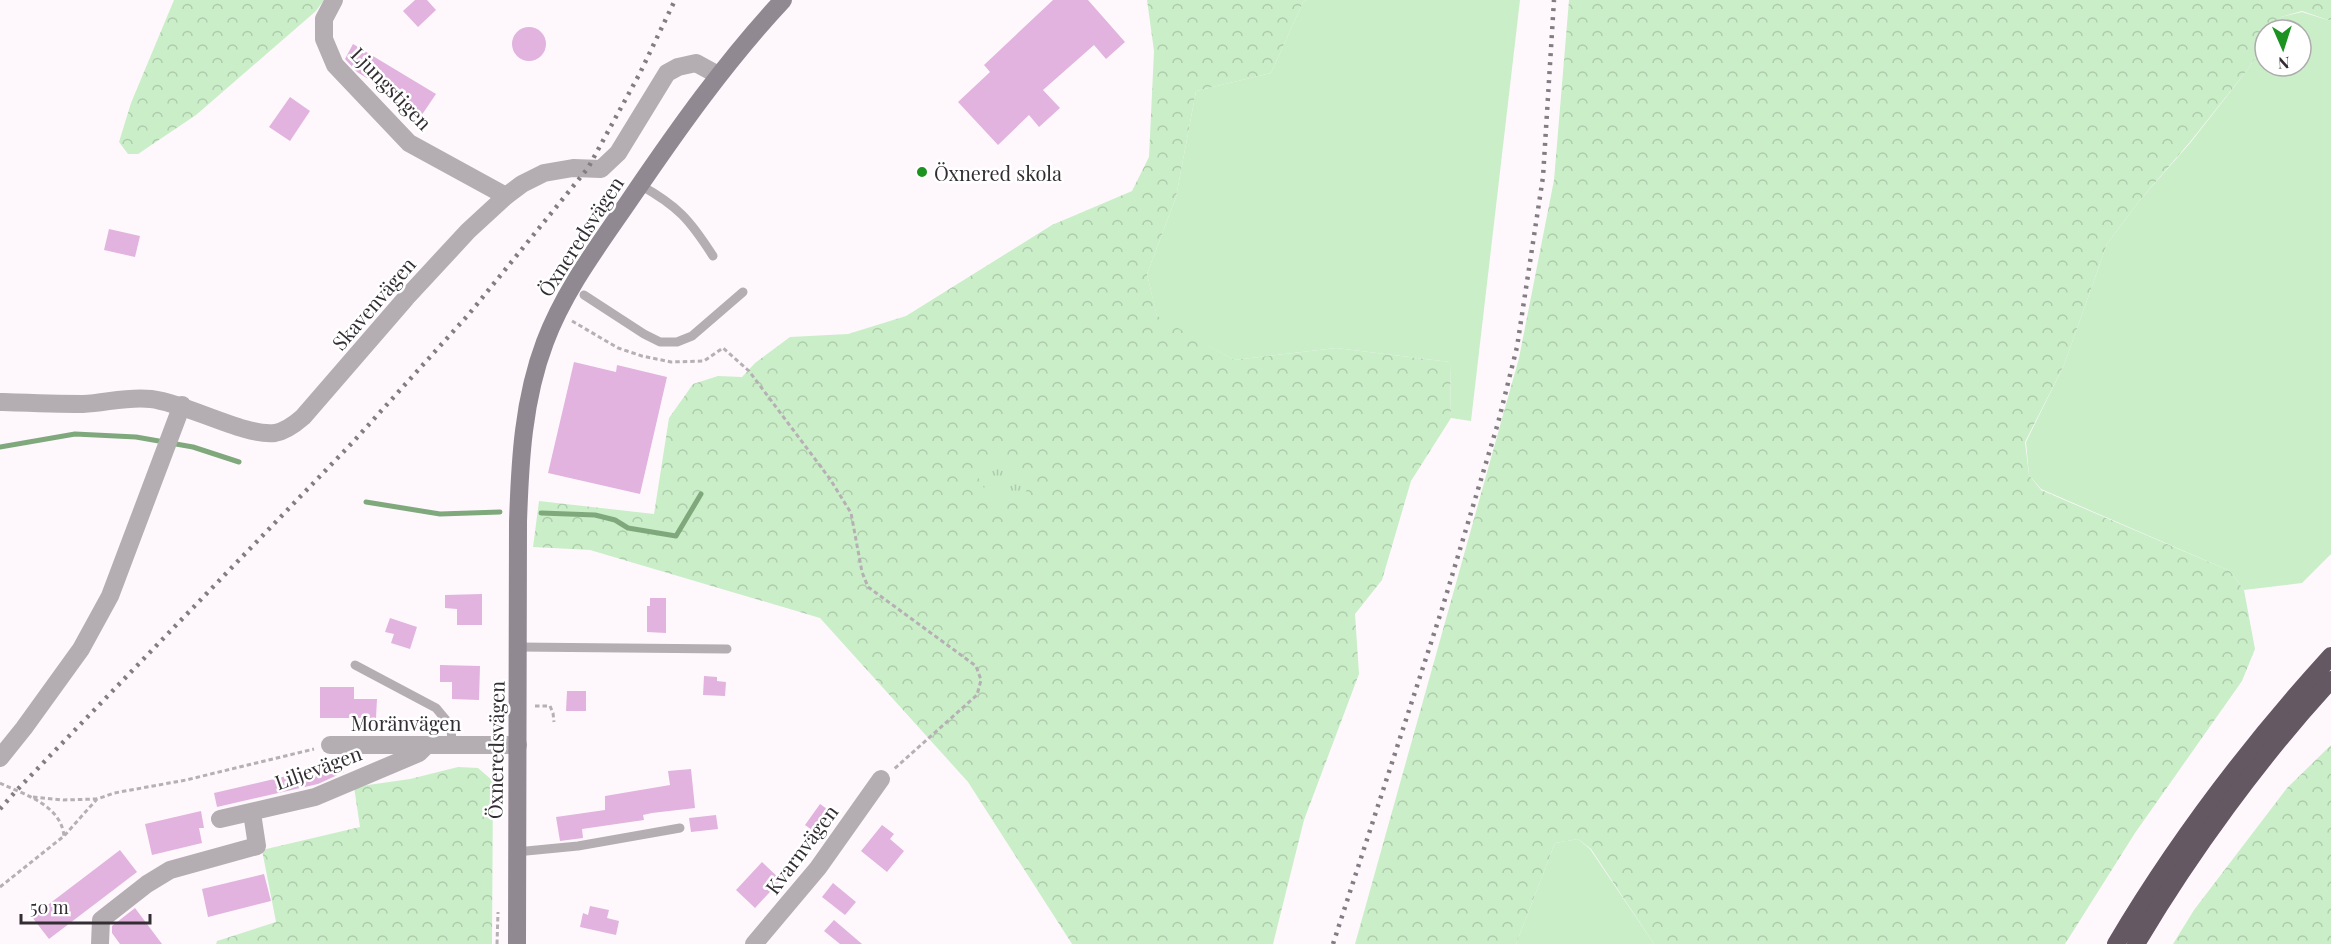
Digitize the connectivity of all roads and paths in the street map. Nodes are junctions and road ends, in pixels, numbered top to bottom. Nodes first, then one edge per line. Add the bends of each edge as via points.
1 (334, 0) edge
2 (783, 0) edge
3 (718, 75) junction
4 (640, 185) junction
5 (506, 196) junction
6 (713, 256) dead end
7 (743, 292) dead end
8 (584, 295) joint
9 (0, 402) edge
10 (182, 405) junction
11 (518, 647) junction
12 (727, 649) dead end
13 (2331, 656) edge
14 (355, 665) dead end
15 (2331, 680) edge
16 (530, 705) dead end
17 (554, 722) dead end
18 (452, 744) junction
19 (428, 745) junction
20 (518, 745) junction
21 (330, 746) joint
22 (0, 758) edge
23 (881, 779) joint
24 (0, 783) edge
25 (31, 797) junction
26 (97, 800) junction
27 (252, 813) junction
28 (220, 819) dead end
29 (680, 828) dead end
30 (64, 836) junction
31 (516, 852) junction
32 (0, 887) edge
33 (498, 909) dead end
34 (100, 944) edge
35 (497, 944) edge
36 (517, 944) edge
37 (754, 944) edge
38 (2116, 944) edge
39 (2136, 944) edge

1 - 5 street, Ljungstigen via 324,19 324,39 335,64 410,143
2 - 3 street, Öxneredsvägen
3 - 4 street, Öxneredsvägen
3 - 5 street, Skavenvägen via 696,63 678,67 667,74 608,164 544,173
4 - 6 lane via 681,212
4 - 11 street, Öxneredsvägen via 573,282 544,344 535,374 519,475
5 - 10 street, Skavenvägen via 406,297 291,427 275,433 259,432
7 - 8 lane via 692,336 676,342 660,342 644,334
8 - 23 path via 571,320 618,348 690,363 704,361 723,348 749,371 851,513 868,587 976,666 981,680 977,695
9 - 10 street, Skavenvägen via 83,404 125,398
10 - 22 street via 111,596 81,649
11 - 12 lane
11 - 20 street, Öxneredsvägen
13 - 38 highway via 2248,754 2181,845
14 - 18 lane via 436,708 451,726
15 - 39 highway via 2198,847
16 - 17 path via 550,706
18 - 19 street, Moränvägen
18 - 20 street, Moränvägen
19 - 21 street, Moränvägen
19 - 27 street, Liljevägen via 419,753 315,797
20 - 31 street, Öxneredsvägen
21 - 26 path
23 - 37 street, Kvarnvägen via 818,868
24 - 25 path
25 - 26 path
25 - 30 path via 56,814 63,824
26 - 30 path
27 - 28 street, Liljevägen
27 - 34 street via 256,846 170,870 147,884 101,920
29 - 31 lane via 578,846
30 - 32 path
31 - 36 street, Öxneredsvägen
33 - 35 path

